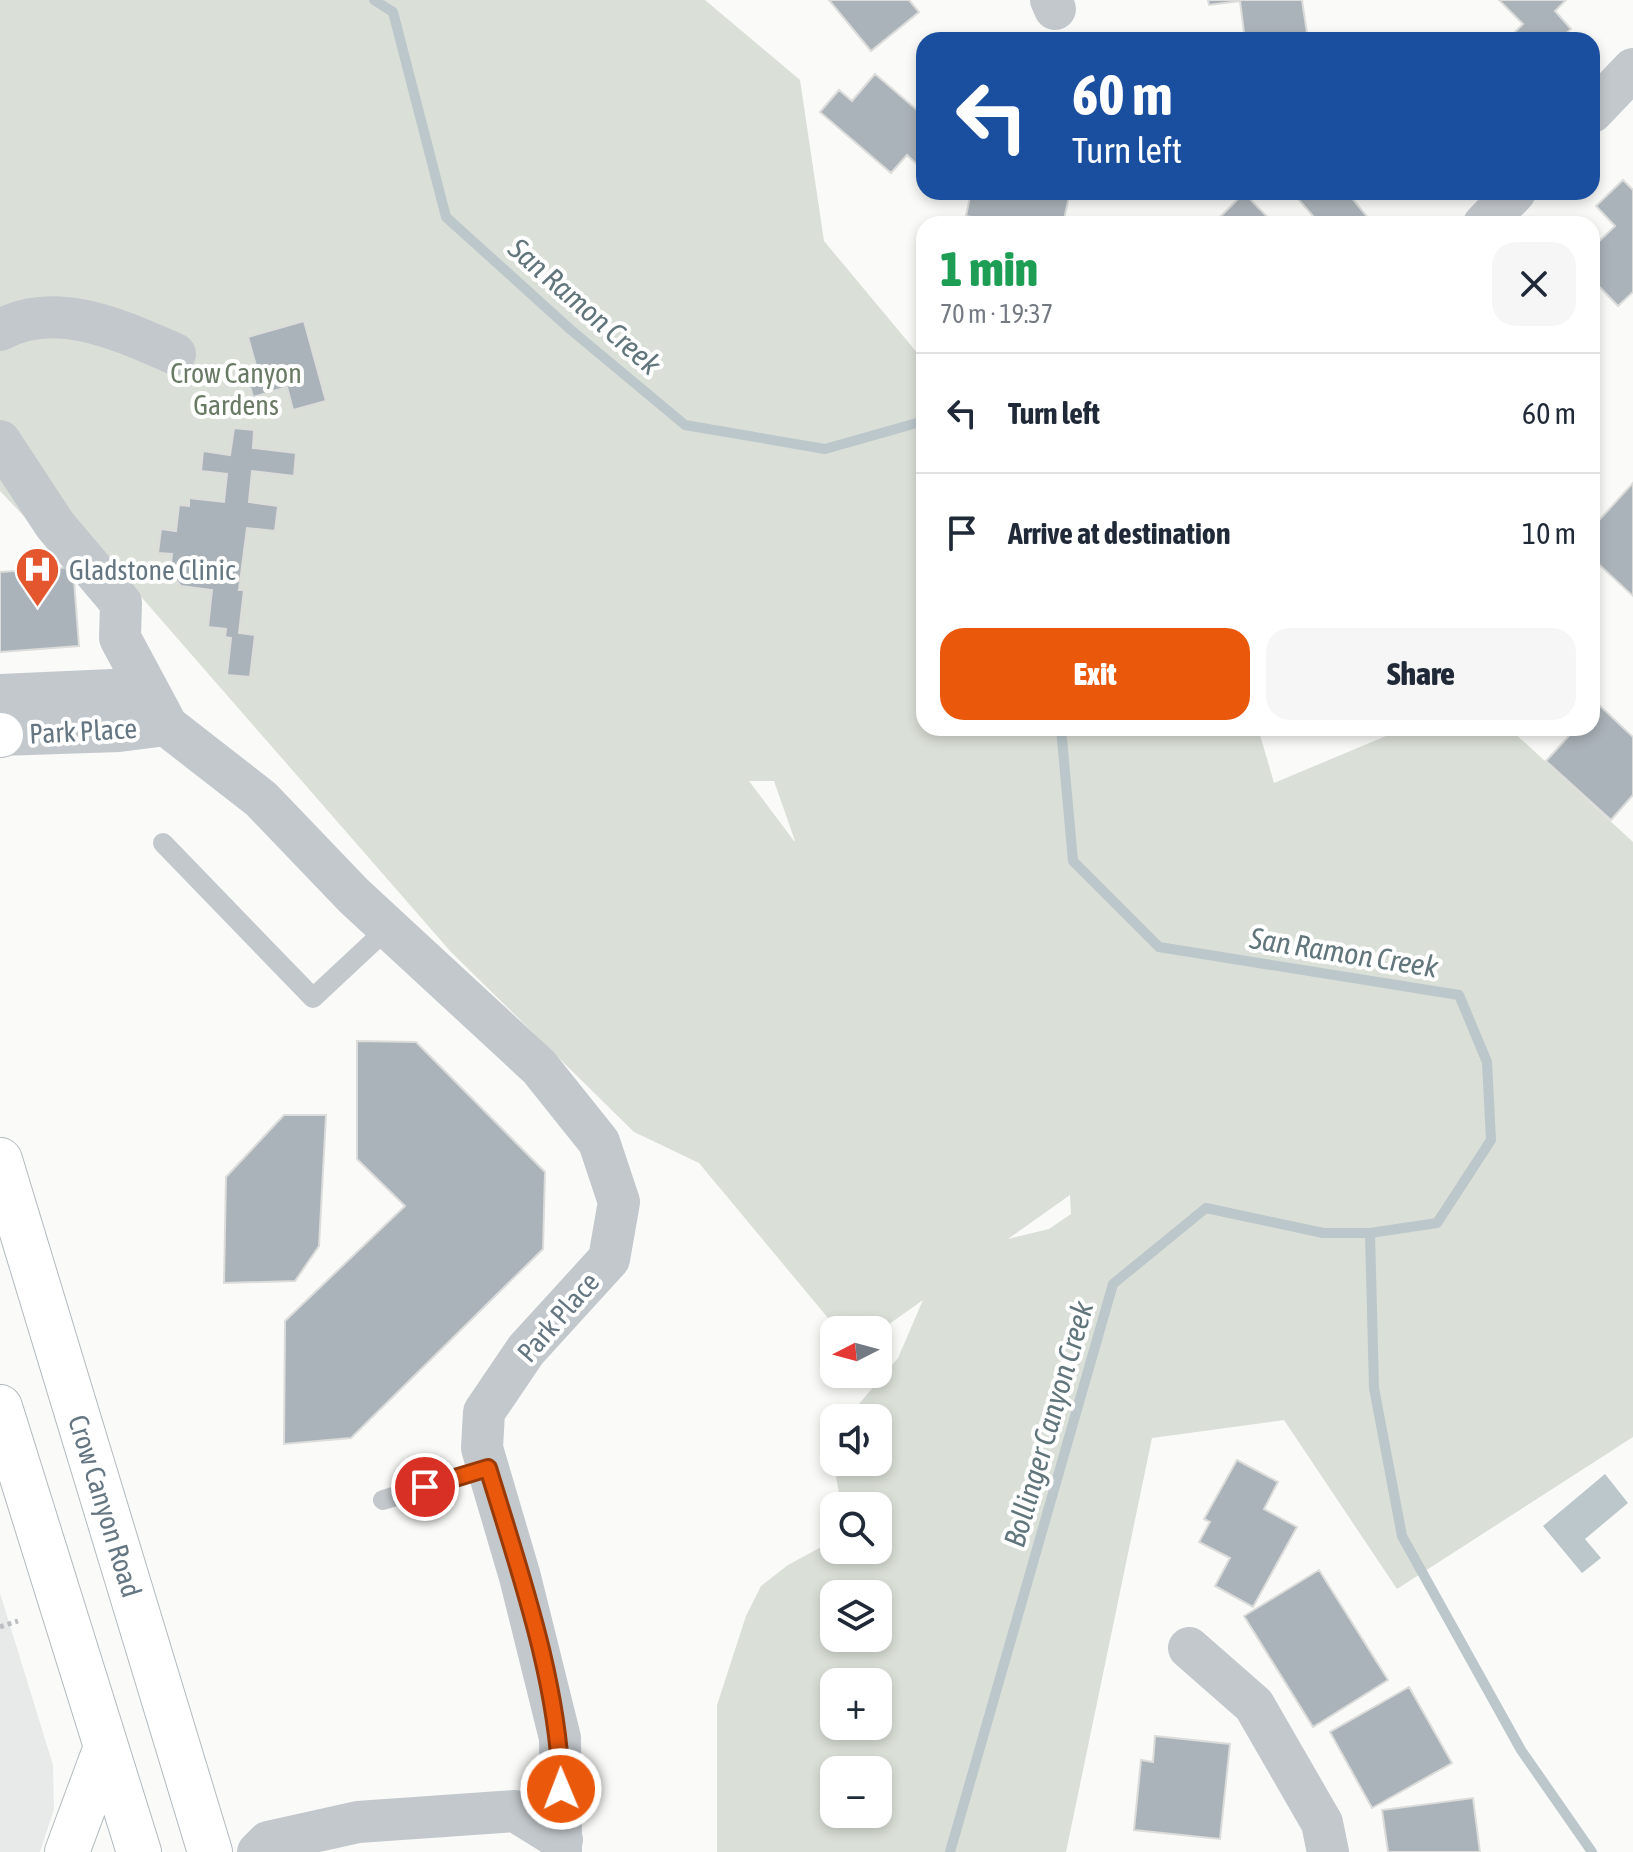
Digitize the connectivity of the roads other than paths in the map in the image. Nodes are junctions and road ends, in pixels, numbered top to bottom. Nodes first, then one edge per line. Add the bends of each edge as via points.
1 (1633, 69) edge
2 (1600, 104) edge
3 (1507, 200) edge
4 (1492, 216) edge
5 (0, 330) edge
6 (175, 354) dead end
7 (0, 441) edge
8 (0, 695) edge
9 (166, 725) junction
10 (0, 735) edge
11 (163, 843) dead end
12 (388, 928) junction
13 (0, 1160) edge
14 (0, 1407) edge
15 (488, 1468) junction
16 (383, 1500) dead end
17 (1189, 1648) dead end
18 (106, 1747) junction
19 (553, 1848) edge
20 (67, 1852) edge
21 (139, 1852) edge
22 (210, 1852) edge
23 (258, 1852) edge
24 (1328, 1852) edge

1 - 2 street
3 - 4 street
5 - 6 street via 61,317 114,328
7 - 9 street via 55,525 121,603 120,638
8 - 9 street, Park Place via 112,690
9 - 10 street, Park Place
9 - 12 street, Park Place via 261,799
11 - 12 lane via 313,998
12 - 15 street, Park Place via 539,1067 599,1142 619,1202 609,1259 526,1350 484,1412 482,1448
13 - 22 main road, Crow Canyon Road
14 - 18 main road
15 - 16 lane
15 - 19 street, Park Place via 560,1738
17 - 24 street via 1254,1705 1322,1823
18 - 20 main road
18 - 21 main road
19 - 23 street, Park Place via 515,1811 358,1822 268,1842

